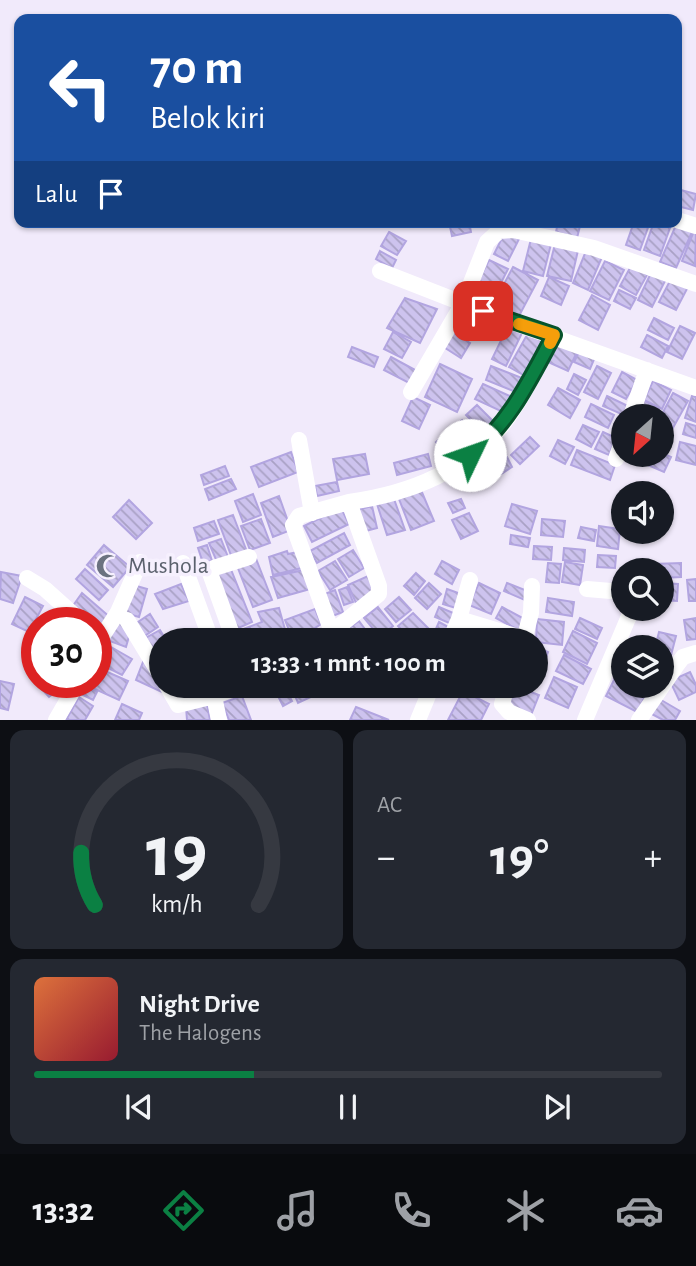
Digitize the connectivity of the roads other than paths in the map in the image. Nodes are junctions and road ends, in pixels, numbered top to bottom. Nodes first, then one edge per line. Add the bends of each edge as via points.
1 (380, 271) dead end
2 (696, 284) edge
3 (463, 303) junction
4 (554, 335) junction
5 (647, 370) junction
6 (696, 388) edge
7 (411, 392) dead end
8 (635, 404) edge
9 (299, 440) dead end
10 (349, 502) junction
11 (312, 513) junction
12 (249, 557) dead end
13 (141, 562) dead end
14 (183, 563) dead end
15 (27, 578) dead end
16 (470, 580) dead end
17 (532, 586) dead end
18 (587, 589) dead end
19 (611, 591) edge
20 (65, 607) edge
21 (124, 618) junction
22 (459, 619) junction
23 (627, 621) edge
24 (112, 628) edge
25 (207, 628) edge
26 (230, 628) edge
27 (330, 628) edge
28 (337, 628) edge
29 (455, 628) edge
30 (487, 628) edge
31 (527, 628) edge
32 (696, 653) edge
33 (149, 657) edge
34 (69, 698) edge
35 (174, 698) edge
36 (201, 698) edge
37 (225, 698) edge
38 (427, 698) edge
39 (504, 698) edge
40 (56, 720) edge
41 (219, 720) edge
42 (418, 720) edge
43 (527, 720) edge
44 (585, 720) edge
45 (639, 720) edge

1 - 3 street
2 - 3 street via 594,248 499,231 487,242
3 - 4 street
3 - 7 street
4 - 5 street
4 - 10 street via 501,427 470,455 424,485
5 - 6 street
5 - 8 street
9 - 11 street
10 - 11 street
10 - 28 street via 379,594
11 - 27 street via 293,525
12 - 26 street via 210,573
13 - 21 street
14 - 25 street
15 - 20 street
16 - 22 street
17 - 31 street
18 - 19 street
21 - 24 street
21 - 33 street
22 - 29 street
22 - 30 street
23 - 44 street
32 - 45 street via 677,665
34 - 40 street
35 - 36 street via 178,705
37 - 41 street
38 - 42 street
39 - 43 street via 502,704 509,712

